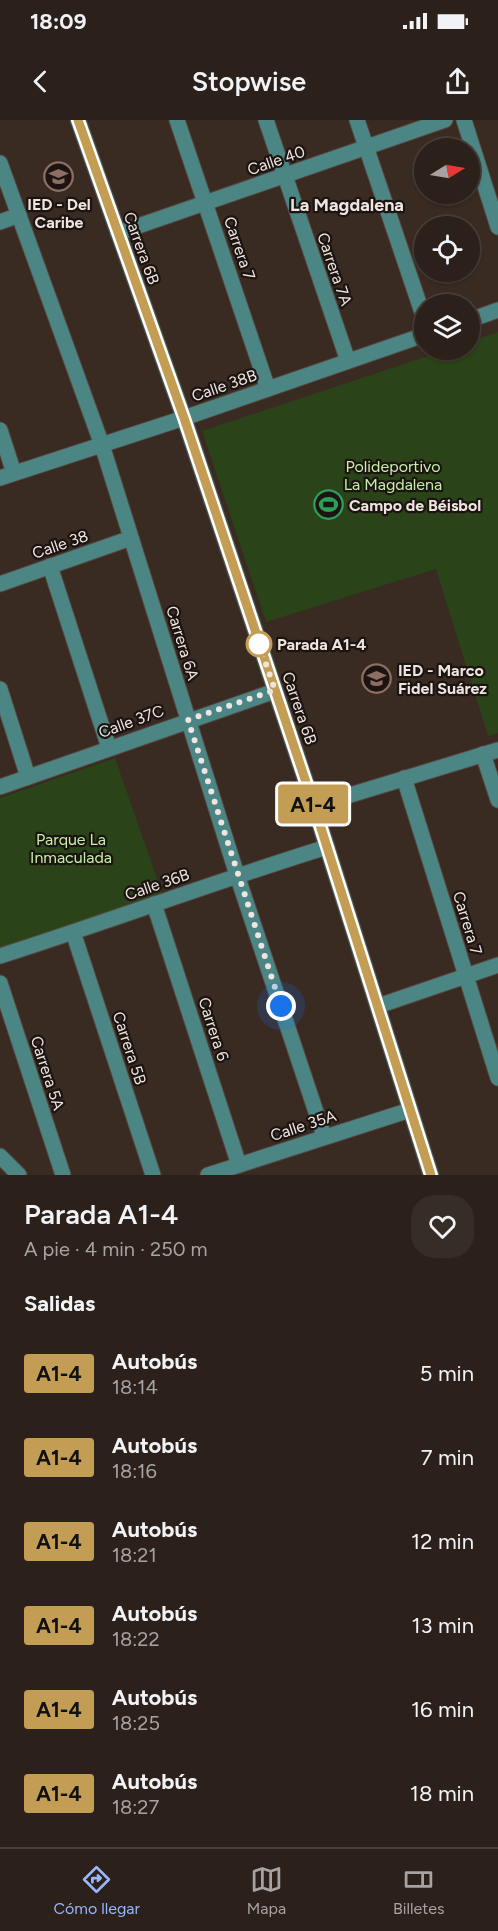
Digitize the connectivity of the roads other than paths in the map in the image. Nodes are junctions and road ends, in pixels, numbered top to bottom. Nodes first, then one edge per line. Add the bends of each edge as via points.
1 (78, 120) edge
2 (177, 120) edge
3 (266, 120) edge
4 (357, 120) edge
5 (445, 120) edge
6 (464, 120) edge
7 (366, 148) junction
8 (0, 163) edge
9 (284, 176) junction
10 (206, 204) junction
11 (19, 215) junction
12 (0, 222) edge
13 (498, 227) edge
14 (118, 234) junction
15 (416, 294) edge
16 (498, 310) edge
17 (480, 316) edge
18 (414, 338) edge
19 (348, 361) junction
20 (268, 388) junction
21 (184, 418) junction
22 (0, 430) edge
23 (102, 445) junction
24 (7, 475) edge
25 (131, 538) junction
26 (50, 566) junction
27 (0, 584) edge
28 (0, 689) edge
29 (275, 690) junction
30 (188, 720) junction
31 (109, 748) junction
32 (491, 752) edge
33 (28, 777) junction
34 (404, 778) junction
35 (0, 787) edge
36 (498, 800) edge
37 (314, 806) junction
38 (327, 847) junction
39 (237, 875) junction
40 (154, 904) junction
41 (73, 932) junction
42 (0, 956) edge
43 (498, 965) edge
44 (466, 976) junction
45 (0, 982) edge
46 (378, 1006) junction
47 (498, 1078) edge
48 (410, 1110) junction
49 (324, 1136) junction
50 (0, 1156) edge
51 (239, 1165) junction
52 (19, 1175) edge
53 (63, 1175) edge
54 (153, 1175) edge
55 (208, 1175) edge
56 (431, 1175) edge

1 - 14 street, Carrera 6B
2 - 10 street, Carrera 7
3 - 9 street, Carrera 7A
4 - 7 street
5 - 7 street, Calle 40
6 - 13 street
7 - 9 street, Calle 40
7 - 15 street
8 - 11 street, Carrera 6A
9 - 10 street, Calle 40
9 - 19 street, Carrera 7A
10 - 14 street, Calle 40
10 - 20 street, Carrera 7
11 - 12 street
11 - 23 street, Carrera 6A
14 - 21 street, Carrera 6B
16 - 17 street
18 - 19 street, Calle 38B
19 - 20 street, Calle 38B
20 - 21 street, Calle 38B
21 - 23 street, Calle 38B
21 - 29 street, Carrera 6B
22 - 24 street
23 - 24 street, Calle 38B
23 - 25 street, Carrera 6A
25 - 26 street, Calle 38
25 - 30 street, Carrera 6A
26 - 27 street, Calle 38
26 - 31 street
28 - 33 street
29 - 30 street, Calle 37C
29 - 37 street, Carrera 6B
30 - 31 street, Calle 37C
30 - 39 street, Carrera 6A
31 - 33 street, Calle 37C
32 - 34 street
32 - 36 street
33 - 35 street, Calle 37C
34 - 37 street
34 - 44 street, Carrera 7
37 - 38 street, Carrera 6B
38 - 39 street, Calle 36B
38 - 46 street, Carrera 6B
39 - 40 street, Calle 36B
39 - 49 street, Carrera 6A
40 - 41 street, Calle 36B
40 - 51 street, Carrera 6
41 - 42 street, Calle 36B
41 - 54 street, Carrera 5B
43 - 44 street
44 - 46 street
44 - 47 street, Carrera 7
45 - 53 street, Carrera 5A
46 - 48 street, Carrera 6B
48 - 49 street, Calle 35A
48 - 56 street, Carrera 6B
49 - 51 street, Calle 35A
50 - 52 street
51 - 55 street, Calle 35A

